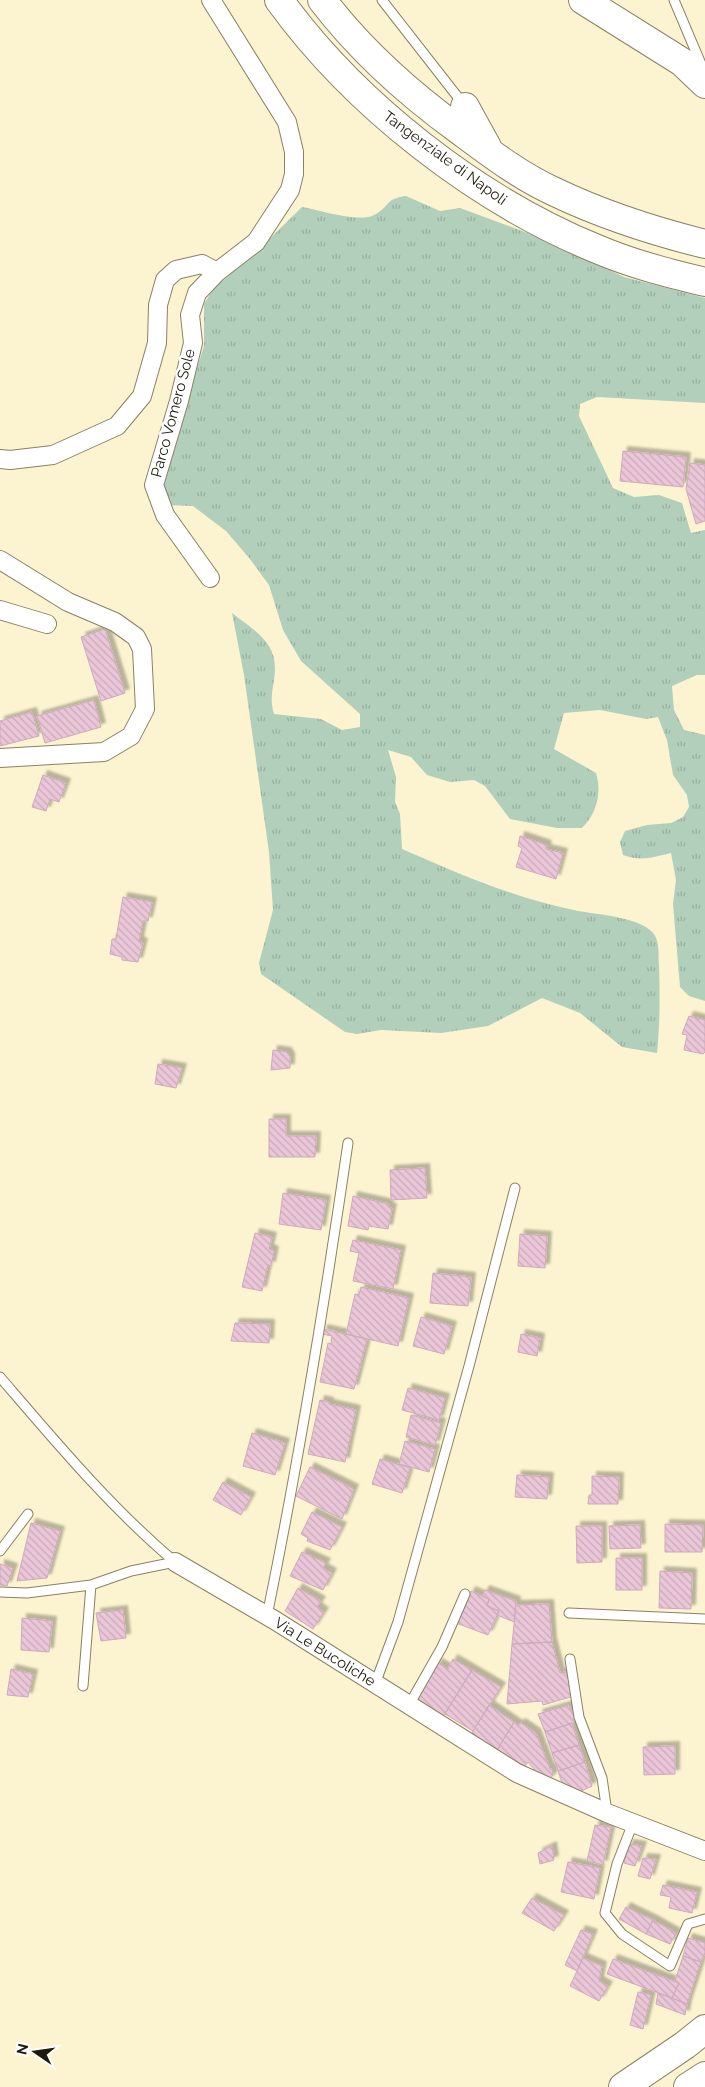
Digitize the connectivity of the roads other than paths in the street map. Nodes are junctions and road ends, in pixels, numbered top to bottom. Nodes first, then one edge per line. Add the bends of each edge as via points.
1 (211, 0) edge
2 (279, 0) edge
3 (322, 0) edge
4 (382, 0) edge
5 (583, 0) edge
6 (674, 0) edge
7 (705, 72) edge
8 (705, 84) edge
9 (465, 107) joint
10 (491, 155) junction
11 (705, 244) edge
12 (217, 272) junction
13 (705, 282) edge
14 (0, 459) edge
15 (0, 560) edge
16 (210, 578) dead end
17 (0, 610) edge
18 (46, 624) dead end
19 (0, 758) edge
20 (348, 1143) dead end
21 (515, 1188) dead end
22 (0, 1377) edge
23 (28, 1514) dead end
24 (0, 1552) edge
25 (176, 1562) junction
26 (90, 1585) junction
27 (0, 1592) edge
28 (465, 1594) dead end
29 (569, 1613) dead end
30 (267, 1616) junction
31 (705, 1619) edge
32 (570, 1658) dead end
33 (375, 1684) junction
34 (83, 1686) dead end
35 (409, 1705) junction
36 (607, 1813) junction
37 (633, 1823) junction
38 (705, 1852) edge
39 (705, 1919) edge
40 (705, 2029) edge
41 (705, 2076) edge
42 (623, 2087) edge
43 (688, 2087) edge

1 - 12 street, Parco Vomero Sole via 287,122 294,152 290,190 278,210 256,242
2 - 13 highway, Tangenziale di Napoli via 342,75 411,136 490,194 521,213 597,249
3 - 10 highway, Tangenziale di Napoli via 372,58 402,86
4 - 9 lane
5 - 8 highway via 682,62
6 - 7 lane
9 - 10 highway
10 - 11 highway, Tangenziale di Napoli via 586,206
12 - 14 street via 202,264 176,270 165,280 158,305 157,343 142,396 117,426 54,455
12 - 16 street, Parco Vomero Sole via 197,293 190,315 193,343 154,484 165,515
15 - 19 street via 68,602 115,622 136,637 142,649 145,709 131,736 104,752
17 - 18 street
20 - 30 lane
21 - 33 lane via 400,1613
22 - 25 lane, Via Le Bucoliche via 62,1450 144,1536
23 - 24 lane
25 - 26 lane via 131,1571
25 - 30 street, Via Le Bucoliche
26 - 27 lane via 26,1593
26 - 34 lane
28 - 35 lane via 442,1647
29 - 31 lane
30 - 33 street, Via Le Bucoliche
32 - 36 lane via 579,1717 602,1778
33 - 35 street, Via Le Bucoliche
35 - 36 street, Via Le Bucoliche via 517,1773
36 - 37 street, Via Le Bucoliche
37 - 38 street, Via Le Bucoliche
37 - 39 lane via 605,1913 622,1934 670,1966 688,1924
40 - 42 highway
41 - 43 highway

